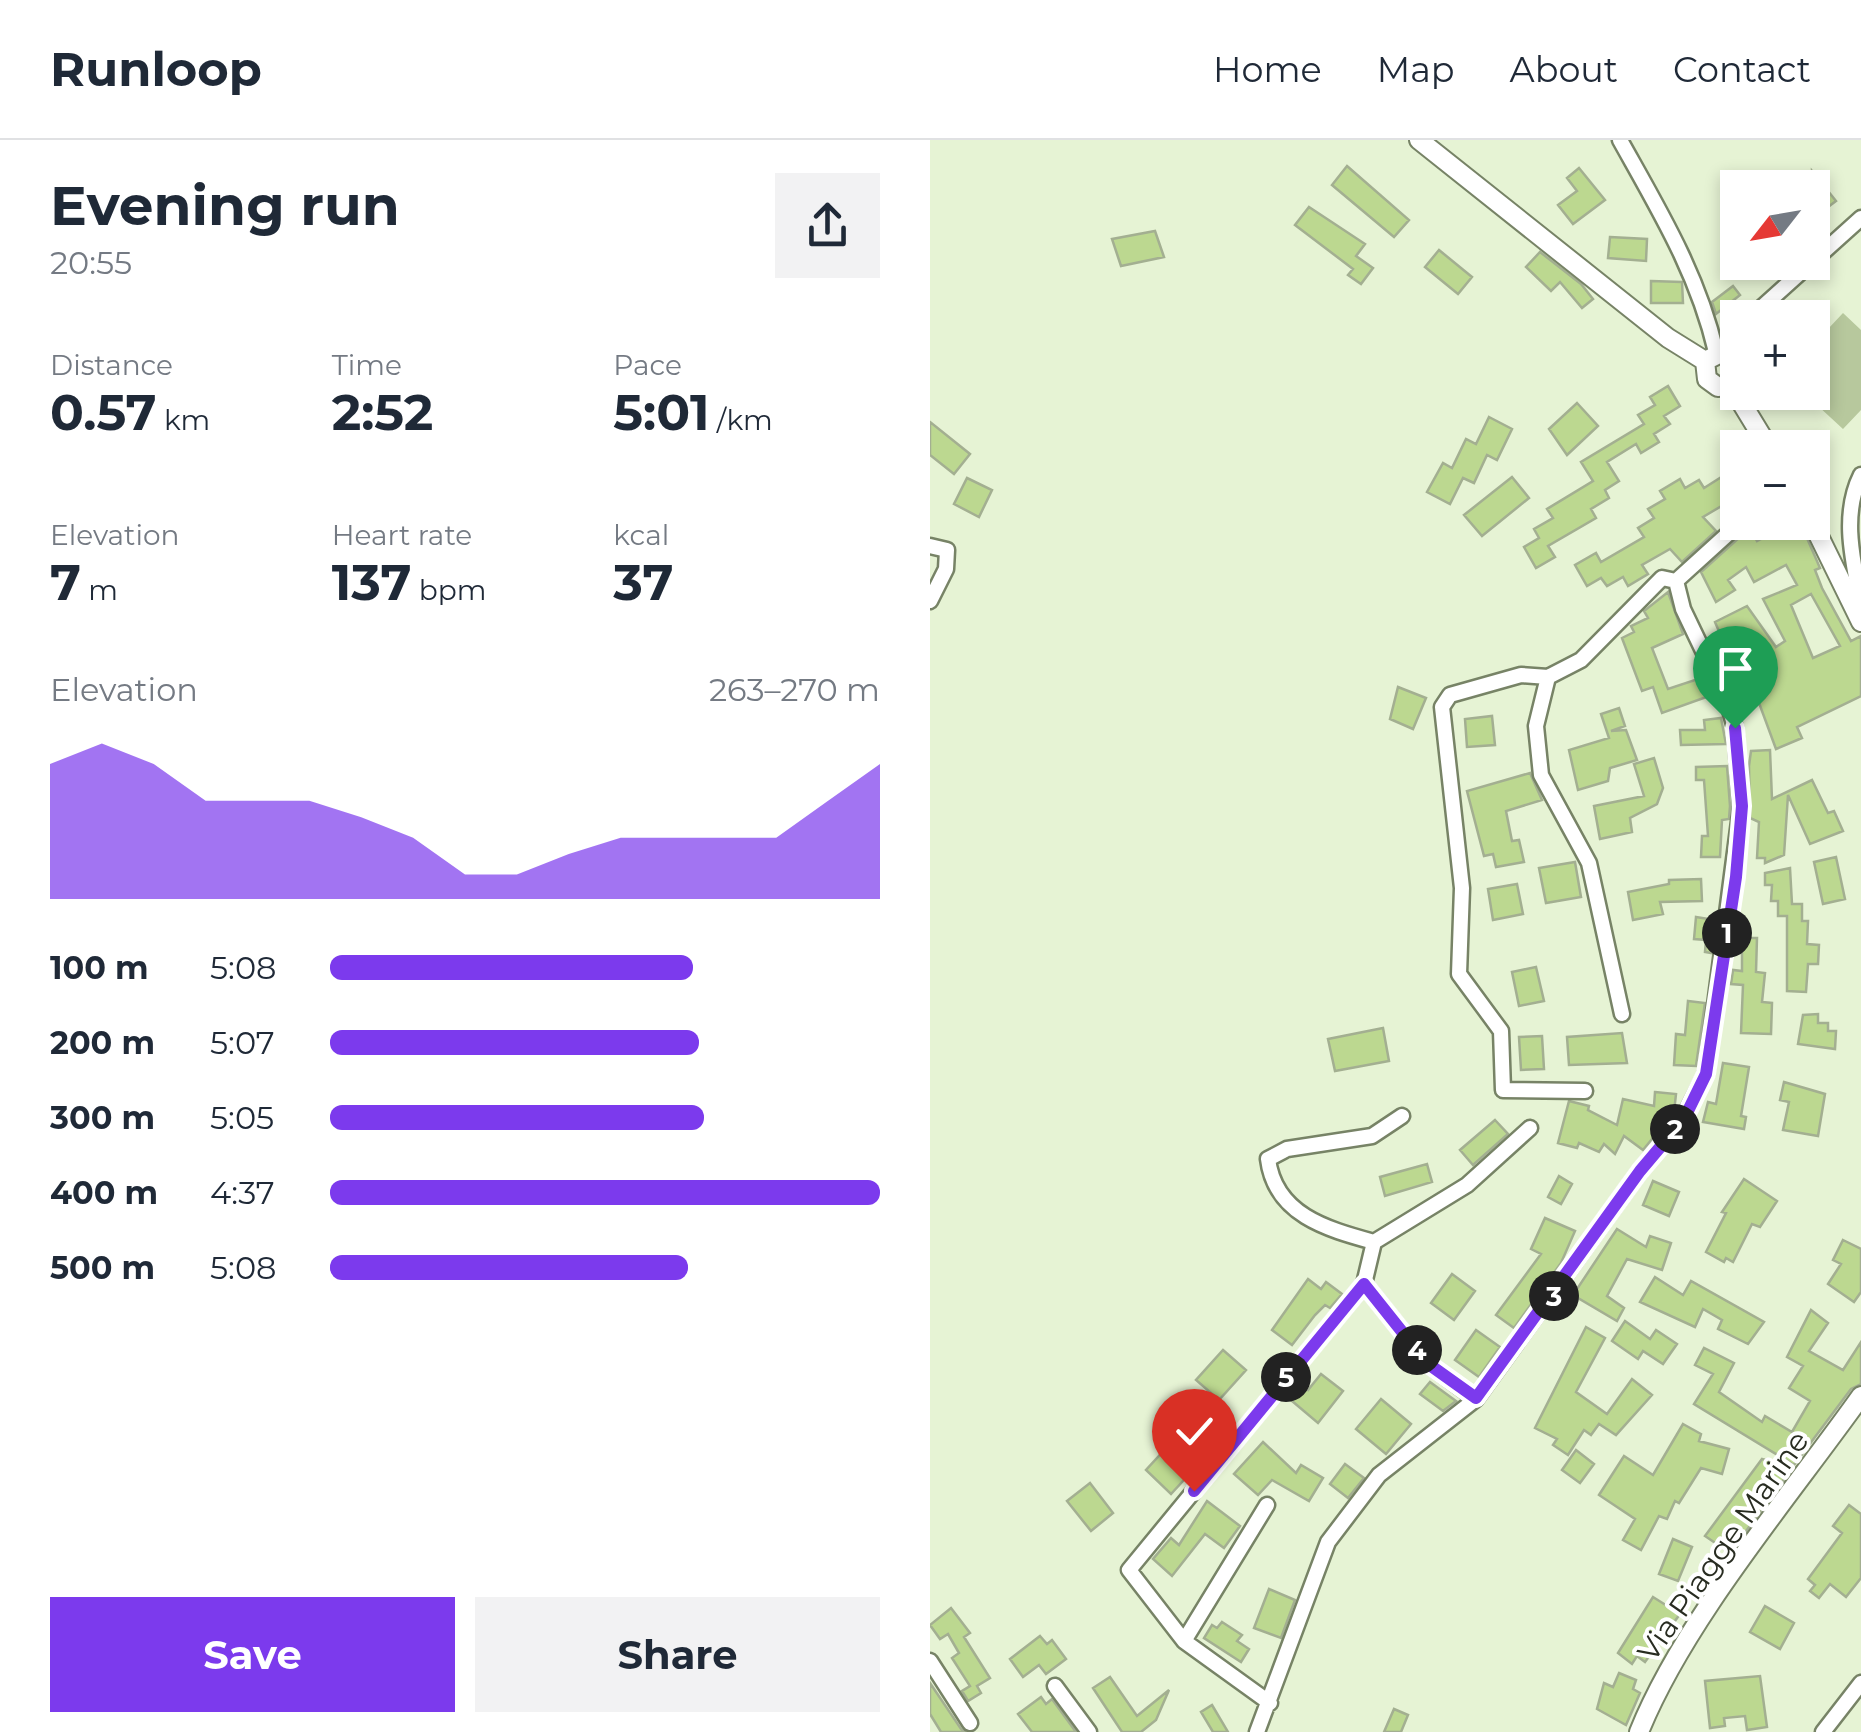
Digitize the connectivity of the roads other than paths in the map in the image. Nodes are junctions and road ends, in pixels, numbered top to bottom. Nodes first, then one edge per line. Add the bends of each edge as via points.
1 (1420, 140) edge
2 (1620, 140) edge
3 (1861, 218) edge
4 (1770, 300) edge
5 (1720, 354) edge
6 (1720, 357) edge
7 (1720, 358) edge
8 (1720, 382) edge
9 (1861, 476) edge
10 (1722, 540) edge
11 (1821, 540) edge
12 (930, 546) edge
13 (1676, 582) junction
14 (930, 601) edge
15 (1861, 602) edge
16 (1861, 622) edge
17 (1548, 677) junction
18 (1622, 1014) dead end
19 (1585, 1091) dead end
20 (1402, 1116) dead end
21 (1530, 1128) dead end
22 (1374, 1242) junction
23 (1364, 1284) junction
24 (1861, 1396) edge
25 (1476, 1398) junction
26 (1267, 1505) dead end
27 (1184, 1641) junction
28 (930, 1661) edge
29 (1861, 1683) edge
30 (1055, 1686) dead end
31 (1270, 1703) junction
32 (970, 1722) dead end
33 (1089, 1732) edge
34 (1257, 1732) edge
35 (1638, 1732) edge
36 (1823, 1732) edge

1 - 6 street via 1668,338
2 - 5 street via 1680,246
3 - 4 street
7 - 8 street via 1704,374 1712,384
9 - 15 street via 1850,514
10 - 13 street
11 - 16 street
12 - 14 street via 947,550 946,569
13 - 17 street via 1662,578 1581,660
13 - 25 street via 1732,715 1742,806 1706,1074 1684,1119
17 - 18 street via 1536,726 1541,775 1589,863
17 - 19 street via 1521,674 1450,695 1442,707 1462,888 1459,974 1501,1031 1503,1090
20 - 22 street via 1372,1136 1286,1149 1268,1160 1271,1179 1300,1216
21 - 22 street via 1467,1184
22 - 23 street
23 - 25 street via 1427,1363
23 - 27 street via 1129,1570
24 - 35 street, Via Piagge Marine via 1716,1599 1653,1696
25 - 31 street via 1380,1475 1328,1542
26 - 27 street
27 - 31 street
28 - 32 street
29 - 36 street
30 - 33 street
31 - 34 street

